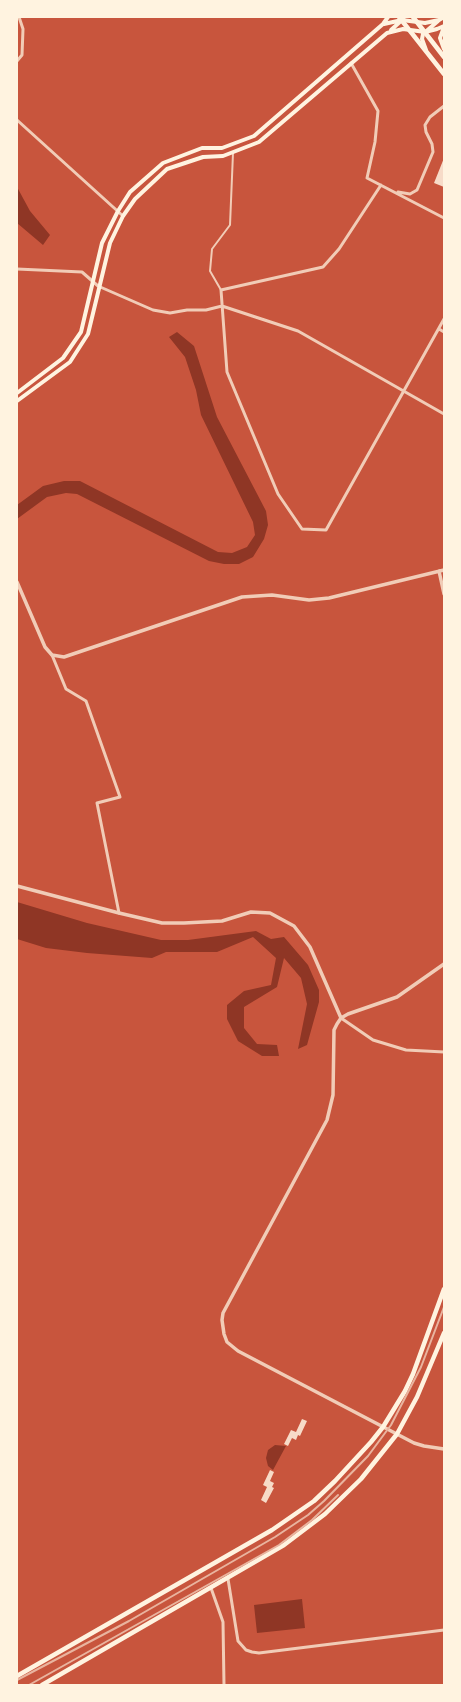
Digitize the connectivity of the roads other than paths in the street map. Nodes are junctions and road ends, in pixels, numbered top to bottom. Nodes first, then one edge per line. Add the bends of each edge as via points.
1 (19, 17) edge
2 (388, 17) edge
3 (413, 17) edge
4 (444, 17) edge
5 (402, 18) edge
6 (417, 22) junction
7 (383, 24) junction
8 (444, 27) edge
9 (409, 30) junction
10 (387, 32) junction
11 (424, 32) junction
12 (444, 49) edge
13 (428, 53) junction
14 (444, 57) edge
15 (17, 61) edge
16 (350, 63) junction
17 (444, 74) edge
18 (444, 106) edge
19 (17, 120) edge
20 (233, 152) junction
21 (381, 185) junction
22 (393, 191) junction
23 (118, 211) junction
24 (123, 216) junction
25 (444, 218) edge
26 (17, 269) edge
27 (93, 281) junction
28 (98, 286) junction
29 (221, 290) junction
30 (222, 306) junction
31 (444, 319) edge
32 (438, 329) junction
33 (444, 332) edge
34 (404, 391) junction
35 (17, 393) edge
36 (17, 401) edge
37 (444, 414) edge
38 (444, 570) edge
39 (439, 571) junction
40 (17, 582) edge
41 (444, 594) edge
42 (52, 655) junction
43 (17, 886) edge
44 (119, 913) junction
45 (444, 964) edge
46 (341, 1018) junction
47 (444, 1052) edge
48 (444, 1289) edge
49 (444, 1333) edge
50 (383, 1427) junction
51 (397, 1434) junction
52 (444, 1449) edge
53 (228, 1579) junction
54 (212, 1588) junction
55 (444, 1630) edge
56 (17, 1676) edge
57 (42, 1685) edge
58 (224, 1685) edge

1 - 15 street via 23,29 22,55
2 - 7 main road
3 - 6 main road
4 - 6 main road via 432,22
4 - 11 main road
5 - 6 main road
5 - 7 main road
5 - 9 main road
5 - 10 main road
6 - 11 main road
7 - 23 main road via 254,136 222,148 202,148 163,163 130,192
8 - 11 main road
8 - 12 main road via 440,38
9 - 10 main road via 397,29
9 - 11 main road
9 - 13 main road
10 - 16 main road
11 - 13 main road via 422,39
11 - 14 main road
13 - 17 main road
16 - 20 main road via 259,142
16 - 21 street via 378,111 375,142 367,178
18 - 22 street via 425,125 433,152 417,190 410,194
19 - 23 street
20 - 24 main road via 223,156 203,157 168,169 135,199
20 - 29 street via 230,225 212,249 210,271
21 - 22 street
21 - 29 street via 340,249 324,267
22 - 25 street
23 - 24 street
23 - 27 main road via 102,243
24 - 28 main road via 110,243
26 - 27 street via 82,272
27 - 28 street
27 - 35 main road via 81,332 63,358
28 - 30 street via 153,310 170,313
28 - 36 main road via 88,334 70,362
29 - 30 street
30 - 34 street via 298,331
30 - 34 street via 227,372 278,494 302,529 326,530
31 - 32 street
32 - 33 street
32 - 34 street
34 - 37 street
38 - 39 street
39 - 41 street
39 - 42 street via 329,598 309,600 272,595 242,597 64,657
40 - 42 street via 45,647
42 - 44 street via 66,688 86,701 120,797 97,803
43 - 44 street
44 - 46 street via 162,922 184,923 222,921 251,912 270,913 294,926 310,947
45 - 46 street via 397,997
46 - 47 street via 373,1040 406,1050
46 - 50 street via 334,1030 331,1108 223,1313 222,1327 228,1342 238,1351
48 - 50 main road via 413,1374
49 - 51 main road via 417,1397
50 - 51 street
50 - 56 main road via 335,1482 314,1501 272,1530
51 - 52 street via 424,1446
51 - 53 main road via 361,1480 325,1514 284,1545
53 - 54 main road
53 - 55 street via 238,1641 241,1646 252,1652
54 - 57 main road
54 - 58 street via 223,1622

